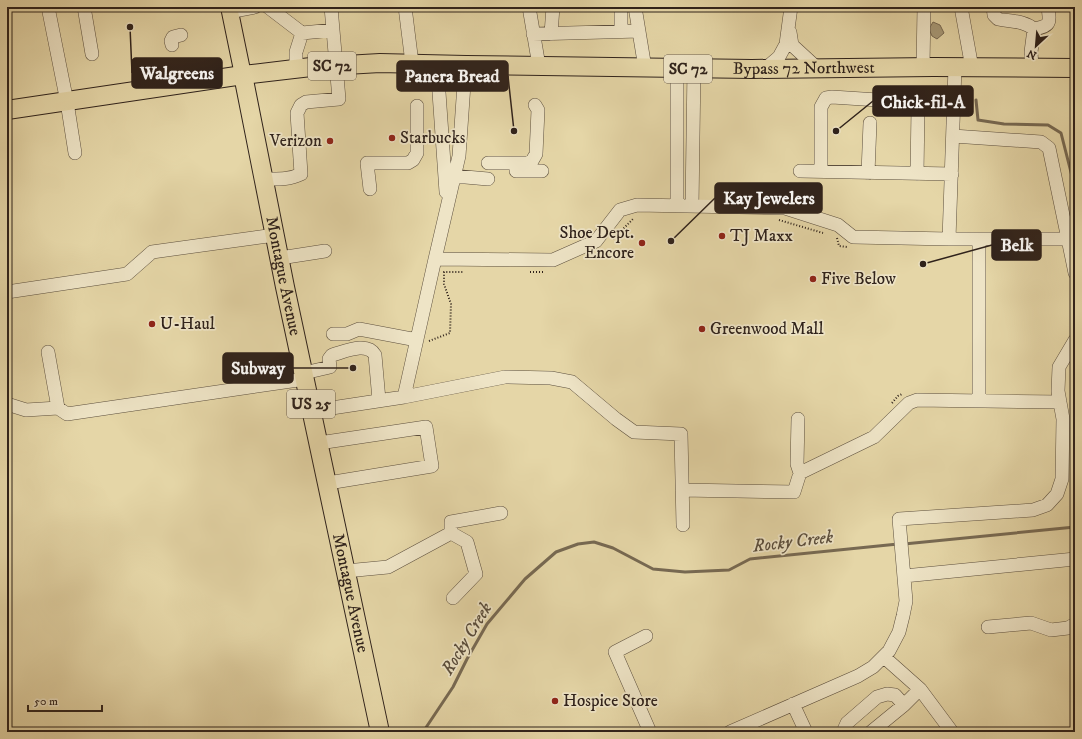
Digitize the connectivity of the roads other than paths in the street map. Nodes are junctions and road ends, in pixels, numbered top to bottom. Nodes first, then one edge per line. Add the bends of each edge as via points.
1 (48, 7) edge
2 (84, 7) edge
3 (255, 7) edge
4 (268, 7) edge
5 (331, 7) edge
6 (405, 7) edge
7 (529, 7) edge
8 (553, 7) edge
9 (621, 7) edge
10 (635, 7) edge
11 (791, 7) edge
12 (924, 7) edge
13 (961, 7) edge
14 (993, 7) edge
15 (1048, 7) edge
16 (230, 9) edge
17 (788, 26) junction
18 (1034, 29) junction
19 (333, 30) junction
20 (621, 31) junction
21 (639, 31) junction
22 (302, 33) junction
23 (533, 34) junction
24 (551, 34) junction
25 (92, 54) dead end
26 (412, 63) junction
27 (437, 64) junction
28 (336, 65) junction
29 (457, 65) junction
30 (539, 66) junction
31 (923, 67) junction
32 (964, 67) junction
33 (645, 68) junction
34 (686, 68) junction
35 (817, 68) junction
36 (1032, 68) junction
37 (1075, 68) edge
38 (296, 69) junction
39 (765, 69) junction
40 (243, 75) junction
41 (67, 102) junction
42 (535, 105) dead end
43 (417, 106) dead end
44 (7, 110) edge
45 (870, 122) dead end
46 (953, 136) junction
47 (75, 153) dead end
48 (488, 171) junction
49 (542, 171) dead end
50 (800, 171) dead end
51 (821, 171) junction
52 (868, 173) junction
53 (917, 174) junction
54 (952, 174) junction
55 (454, 176) junction
56 (264, 179) junction
57 (370, 189) dead end
58 (447, 206) junction
59 (677, 206) junction
60 (692, 206) junction
61 (275, 235) junction
62 (949, 239) junction
63 (979, 239) junction
64 (1068, 239) junction
65 (325, 251) dead end
66 (280, 258) junction
67 (435, 260) junction
68 (1075, 272) edge
69 (7, 292) edge
70 (333, 334) dead end
71 (1075, 340) edge
72 (423, 341) junction
73 (48, 352) dead end
74 (305, 376) junction
75 (404, 397) junction
76 (379, 400) junction
77 (979, 401) junction
78 (1060, 402) junction
79 (7, 404) edge
80 (58, 408) junction
81 (312, 411) junction
82 (798, 420) dead end
83 (319, 443) junction
84 (800, 473) junction
85 (328, 484) junction
86 (682, 490) junction
87 (501, 513) dead end
88 (683, 525) dead end
89 (451, 533) junction
90 (1075, 559) edge
91 (346, 571) junction
92 (904, 576) junction
93 (453, 598) dead end
94 (1075, 624) edge
95 (988, 627) dead end
96 (646, 636) dead end
97 (884, 657) junction
98 (920, 689) junction
99 (793, 704) junction
100 (904, 705) junction
101 (380, 732) edge
102 (650, 732) edge
103 (730, 732) edge
104 (806, 732) edge
105 (843, 732) edge
106 (871, 732) edge
107 (952, 732) edge

1 - 41 street
2 - 25 street
3 - 16 street
4 - 22 street
5 - 19 street
6 - 26 street
7 - 23 street
8 - 24 street
9 - 20 street
10 - 21 street
11 - 17 street
12 - 31 street
13 - 32 street
14 - 18 street via 998,19 1028,24
15 - 18 street via 1050,20 1047,25
16 - 40 main road, Montague Avenue
17 - 35 street via 792,45
17 - 39 street via 786,44 779,57
18 - 36 street
19 - 22 street
19 - 28 street
20 - 21 street
20 - 24 street
21 - 33 street
22 - 38 street via 296,52
23 - 24 street
23 - 30 street
26 - 27 highway, Bypass 72 Northwest / SC 72
26 - 28 highway, Bypass 72 Northwest / SC 72
27 - 29 highway, Bypass 72 Northwest / SC 72
27 - 58 street
28 - 38 highway, Bypass 72 Northwest / SC 72
28 - 56 street via 339,99 303,103 298,114 301,174 294,178
29 - 30 highway, Bypass 72 Northwest / SC 72
29 - 55 street via 464,84 459,156
30 - 33 highway, Bypass 72 Northwest / SC 72
31 - 32 highway, Bypass 72 Northwest / SC 72
31 - 35 highway, Bypass 72 Northwest / SC 72
32 - 36 highway, Bypass 72 Northwest / SC 72
32 - 46 street
33 - 34 highway, Bypass 72 Northwest / SC 72
34 - 39 highway, Bypass 72 Northwest / SC 72
34 - 59 street
34 - 60 street
35 - 39 highway, Bypass 72 Northwest / SC 72
36 - 37 highway, Bypass 72 Northwest / SC 72
38 - 40 highway, Bypass 72 Northwest / SC 72
40 - 41 highway, Bypass 72 Northwest
40 - 56 highway, Montague Avenue / US 25
41 - 44 highway, Bypass 72 Northwest
41 - 47 street
42 - 48 street via 538,114 534,159 527,164
43 - 57 street via 417,153 408,163 367,163
45 - 52 street
46 - 54 street
46 - 64 street via 1041,142 1049,148
48 - 49 street
48 - 55 street
50 - 51 street
51 - 52 street
51 - 53 street via 821,107 826,98 832,96 909,102 918,108
52 - 53 street
53 - 54 street
54 - 62 street
55 - 58 street
56 - 61 highway, Montague Avenue / US 25
58 - 67 street
59 - 60 street
59 - 67 street via 637,205 620,210 596,241 553,260
60 - 62 street via 785,208 838,225 853,238
61 - 66 highway, Montague Avenue / US 25
61 - 69 street via 152,252 127,274
62 - 63 street
63 - 64 street
63 - 77 street
64 - 68 street
65 - 66 street
66 - 74 highway, Montague Avenue / US 25
67 - 72 street
70 - 72 street via 347,334 359,329
71 - 78 street via 1059,367
72 - 75 street
73 - 80 street
74 - 76 street via 330,367 329,359 332,355 364,348 373,350
74 - 80 street via 67,414
74 - 81 highway, Montague Avenue / US 25
75 - 76 street
75 - 86 street via 505,377 550,378 572,382 634,432 681,434
76 - 81 street
77 - 78 street
77 - 84 street via 917,400 909,403 874,437
78 - 92 street via 1063,418 1062,479 1057,494 1047,505 1033,510 899,525
79 - 80 street via 26,410
81 - 83 highway, Montague Avenue / US 25
82 - 84 street via 797,464
83 - 85 highway, Montague Avenue / US 25
83 - 85 street via 426,427 432,466
84 - 86 street via 794,492
85 - 91 highway, Montague Avenue / US 25
86 - 88 street
87 - 89 street via 451,522
89 - 91 street via 388,567
89 - 93 street via 467,542 476,574
90 - 92 street
91 - 101 highway, Montague Avenue / US 25
92 - 97 street via 906,601 903,616 896,639
94 - 95 street via 1068,628 1051,630 1031,623
96 - 102 street via 615,652
97 - 98 street
97 - 99 street via 858,676
98 - 100 street
98 - 107 street
99 - 103 street
99 - 104 street
100 - 105 street via 895,695 877,697 847,722
100 - 106 street

